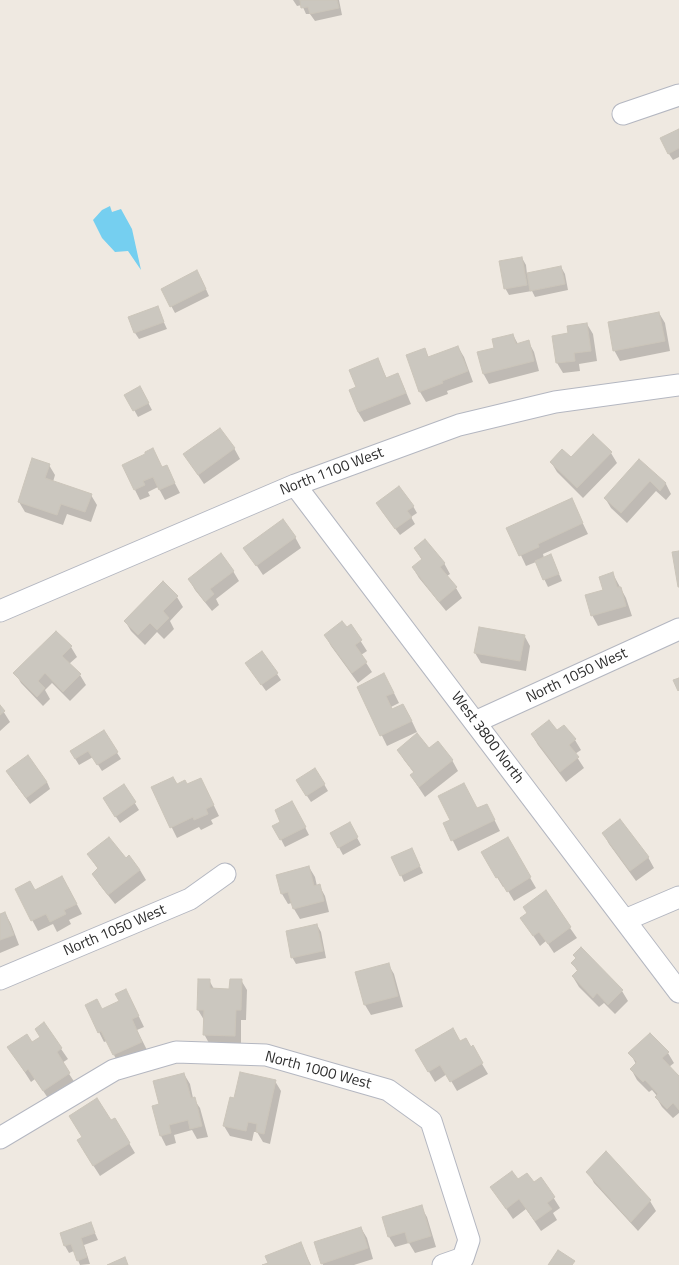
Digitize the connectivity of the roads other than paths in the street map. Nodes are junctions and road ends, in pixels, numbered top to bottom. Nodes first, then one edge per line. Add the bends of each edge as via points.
1 (679, 95) edge
2 (623, 114) dead end
3 (679, 385) edge
4 (295, 485) junction
5 (0, 611) edge
6 (679, 629) edge
7 (475, 722) junction
8 (225, 874) dead end
9 (679, 897) edge
10 (625, 920) junction
11 (0, 979) edge
12 (679, 992) edge
13 (0, 1138) edge
14 (443, 1265) edge

1 - 2 street
3 - 4 street, North 1100 West via 555,402 459,425
4 - 5 street, North 1100 West
4 - 7 street, West 3800 North
6 - 7 street, North 1050 West
7 - 10 street, West 3800 North
8 - 11 street, North 1050 West via 190,899
9 - 10 street
10 - 12 street, West 3800 North
13 - 14 street, North 1000 West via 114,1070 176,1052 266,1055 388,1090 431,1121 469,1240 463,1258

